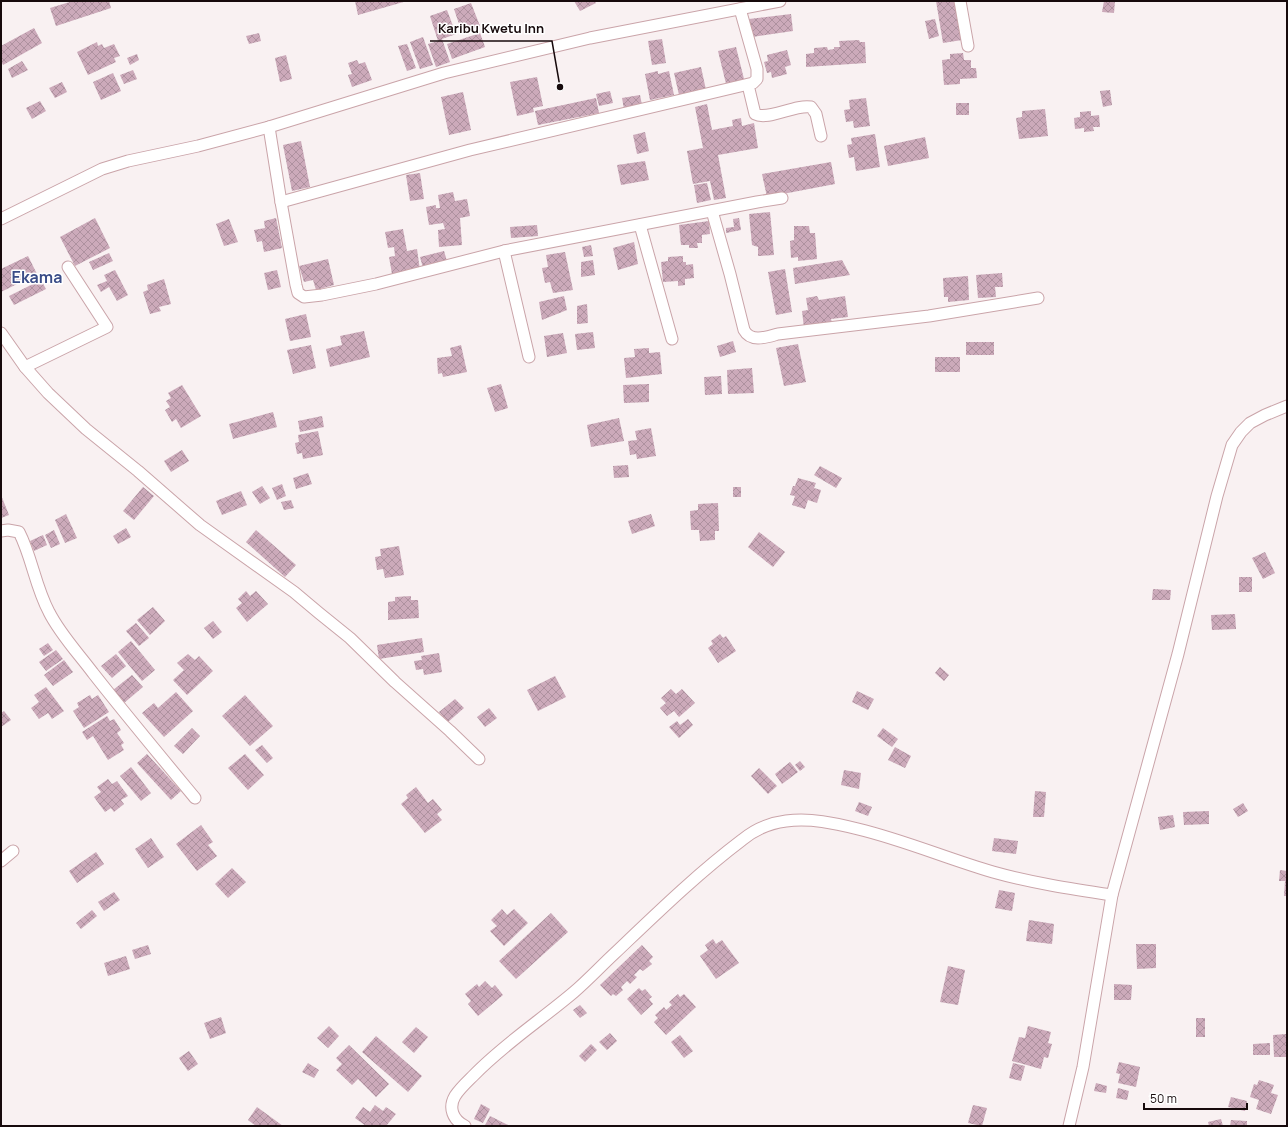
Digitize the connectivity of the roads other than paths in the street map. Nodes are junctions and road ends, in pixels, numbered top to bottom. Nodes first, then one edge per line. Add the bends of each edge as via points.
1 (780, 1) edge
2 (960, 1) edge
3 (740, 9) junction
4 (968, 46) dead end
5 (748, 85) junction
6 (269, 127) junction
7 (821, 136) dead end
8 (782, 198) dead end
9 (281, 202) junction
10 (712, 211) junction
11 (1, 219) edge
12 (640, 225) junction
13 (504, 251) junction
14 (68, 267) dead end
15 (1038, 298) dead end
16 (1, 333) edge
17 (672, 338) dead end
18 (528, 357) dead end
19 (26, 368) junction
20 (1287, 406) edge
21 (1, 531) edge
22 (479, 759) dead end
23 (195, 798) dead end
24 (13, 851) dead end
25 (1, 860) edge
26 (1112, 895) junction
27 (465, 1126) edge
28 (1069, 1126) edge

1 - 3 street
2 - 4 street
3 - 5 street via 757,69 756,81
3 - 6 street via 590,38 444,72
5 - 7 street via 755,114 763,116 811,107 816,114
5 - 9 street via 470,150
6 - 9 street
6 - 11 street via 102,169
8 - 10 street
9 - 13 street via 296,285 298,293 304,297 376,284
10 - 12 street
10 - 15 street via 744,330 752,338 929,316
12 - 13 street
12 - 17 street
13 - 18 street
14 - 19 street via 107,327
16 - 19 street
19 - 22 street via 67,411 200,525 294,592 350,638
20 - 26 street via 1250,423 1232,445 1216,496 1178,654
21 - 23 street via 19,532 25,543 37,584 52,617 110,694
24 - 25 street
26 - 27 street via 1020,879 884,836 833,823 784,821 763,827 743,838 575,991 484,1065 459,1090 452,1105 456,1119
26 - 28 street via 1083,1067

